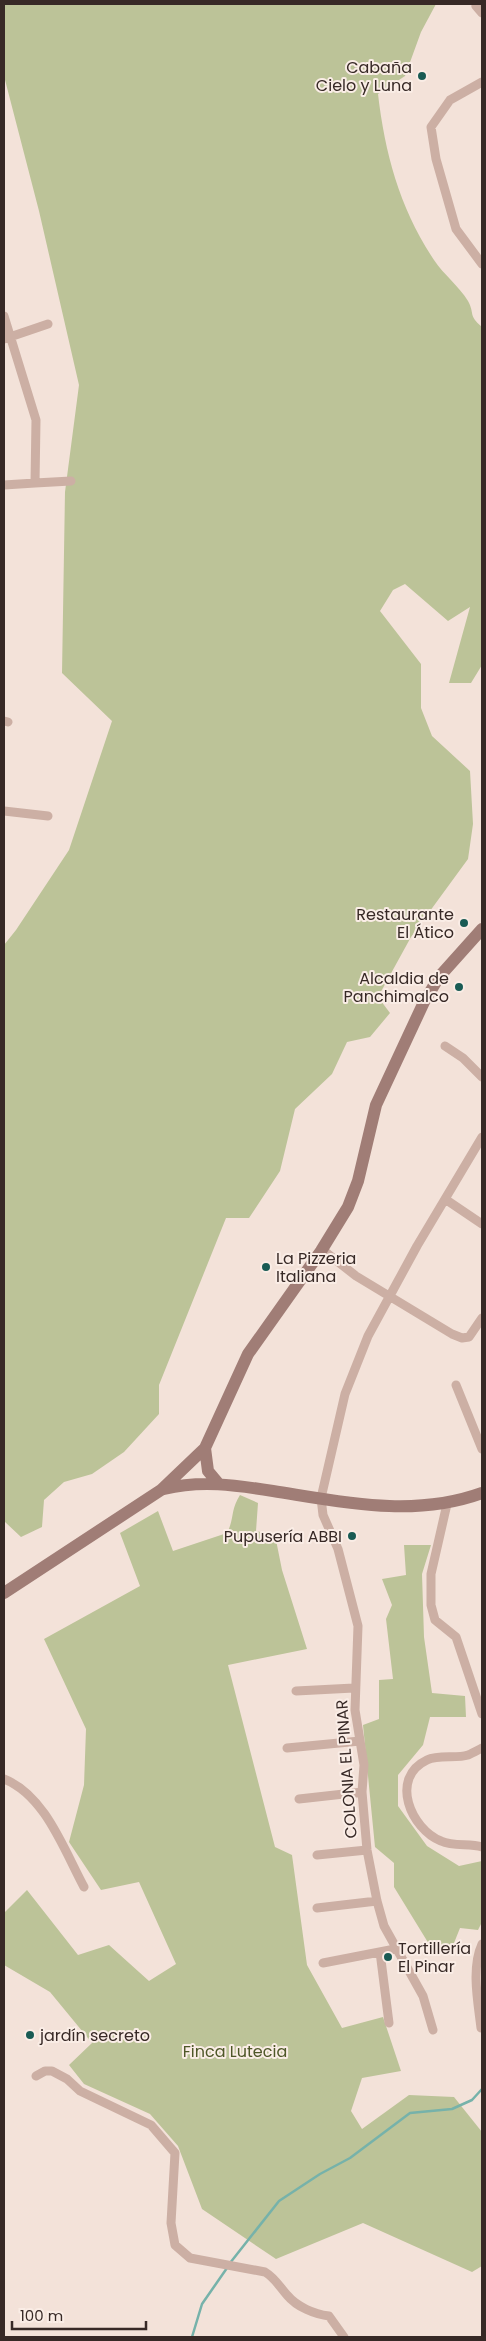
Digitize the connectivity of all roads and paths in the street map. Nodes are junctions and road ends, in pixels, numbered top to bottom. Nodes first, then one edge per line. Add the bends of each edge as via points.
1 (478, 4) edge
2 (482, 13) edge
3 (482, 82) edge
4 (482, 264) edge
5 (4, 316) edge
6 (48, 324) dead end
7 (7, 338) edge
8 (71, 481) dead end
9 (35, 483) junction
10 (4, 484) edge
11 (4, 811) edge
12 (48, 816) dead end
13 (482, 929) edge
14 (445, 1046) dead end
15 (482, 1077) edge
16 (482, 1137) edge
17 (478, 1148) edge
18 (445, 1199) junction
19 (482, 1224) edge
20 (322, 1250) junction
21 (390, 1296) junction
22 (482, 1318) edge
23 (456, 1385) dead end
24 (205, 1448) junction
25 (482, 1449) edge
26 (218, 1483) junction
27 (161, 1490) junction
28 (482, 1493) edge
29 (321, 1498) junction
30 (448, 1504) junction
31 (4, 1593) edge
32 (354, 1688) junction
33 (296, 1691) dead end
34 (482, 1714) edge
35 (360, 1741) junction
36 (287, 1748) dead end
37 (482, 1748) edge
38 (4, 1779) edge
39 (362, 1792) junction
40 (299, 1799) dead end
41 (482, 1847) edge
42 (367, 1850) junction
43 (317, 1855) dead end
44 (84, 1887) dead end
45 (377, 1901) junction
46 (317, 1908) dead end
47 (482, 1944) edge
48 (395, 1949) junction
49 (380, 1952) junction
50 (323, 1963) dead end
51 (389, 2023) dead end
52 (481, 2028) dead end
53 (433, 2030) dead end
54 (36, 2076) dead end
55 (344, 2337) edge

1 - 2 street via 476,6
3 - 4 street via 450,100 431,127 436,159 456,229
5 - 7 street
6 - 7 street
7 - 9 street via 36,420
8 - 9 street
9 - 10 street
11 - 12 street
13 - 20 main road via 439,977 424,1002 376,1105 356,1189
14 - 15 street
16 - 17 street
17 - 18 street
18 - 19 street
18 - 21 street
20 - 21 street
20 - 24 main road via 248,1354
21 - 22 street via 462,1338 469,1337
21 - 29 street via 368,1336 346,1394
23 - 25 street
24 - 26 main road via 206,1464
24 - 27 main road
26 - 27 main road
26 - 29 main road
27 - 31 main road
28 - 30 main road
29 - 30 main road via 377,1507
29 - 32 street, COLONIA EL PINAR via 323,1515 338,1550 358,1626
30 - 34 street via 431,1574 430,1605 435,1620 456,1637
32 - 33 street
32 - 35 street, COLONIA EL PINAR
35 - 36 street
35 - 39 street, COLONIA EL PINAR via 364,1764
37 - 41 street via 468,1755 427,1759 414,1770 407,1784 406,1798 414,1817 427,1834 441,1842
38 - 44 street via 30,1796 50,1824
39 - 40 street
39 - 42 street, COLONIA EL PINAR
42 - 43 street
42 - 45 street, COLONIA EL PINAR
45 - 46 street
45 - 48 street, COLONIA EL PINAR
47 - 52 street via 478,1952 477,1994
48 - 49 street
48 - 53 street, COLONIA EL PINAR via 423,1996
49 - 50 street
49 - 51 street
54 - 55 street via 52,2071 80,2091 151,2125 175,2153 171,2223 175,2245 190,2258 265,2272 274,2277 288,2297 313,2314 329,2316

